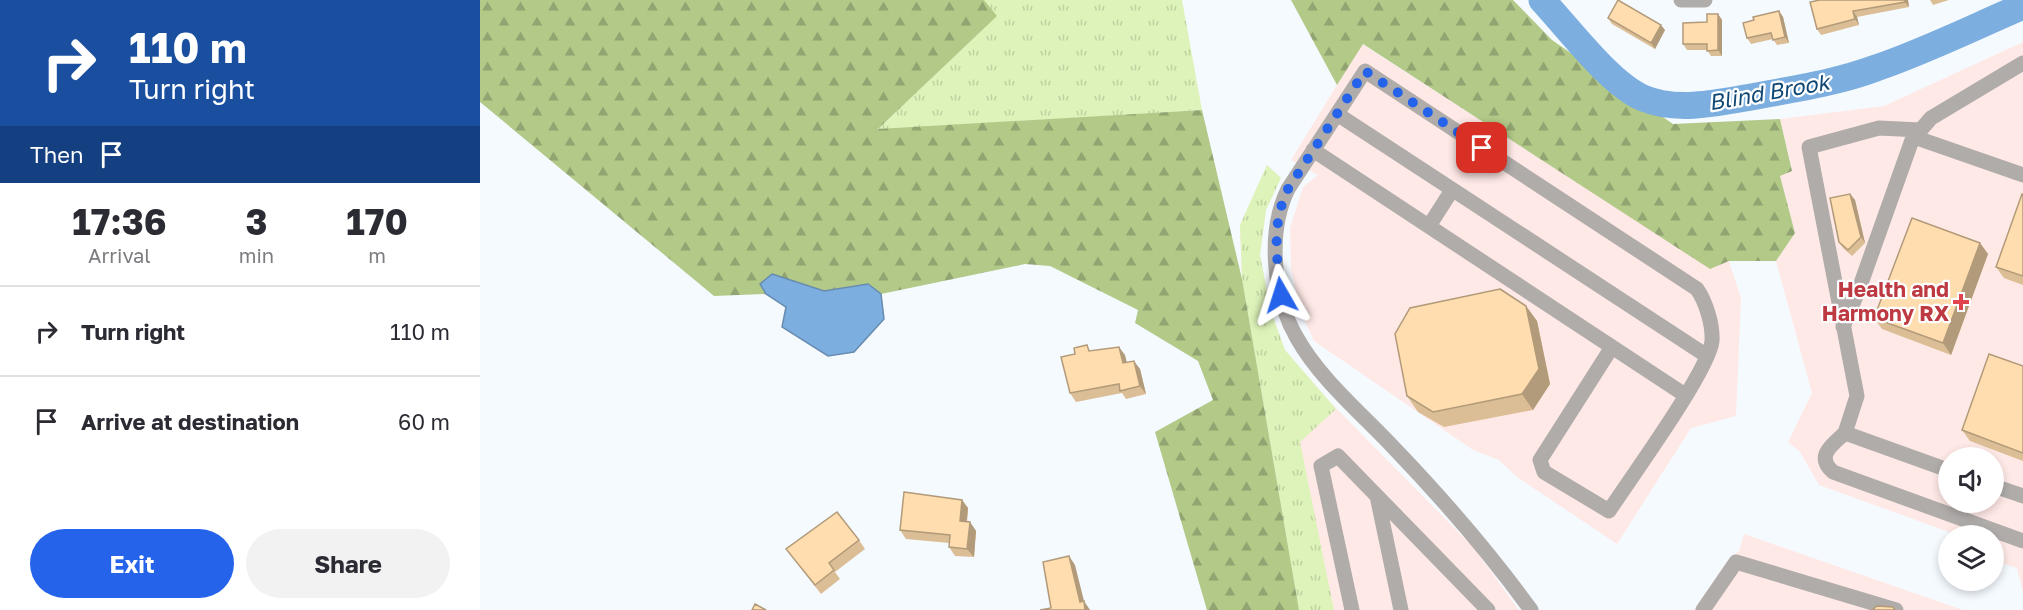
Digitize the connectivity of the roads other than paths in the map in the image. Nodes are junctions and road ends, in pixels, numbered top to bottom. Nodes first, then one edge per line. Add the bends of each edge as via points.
1 (1681, 0) edge
2 (1705, 0) edge
3 (2023, 63) edge
4 (1337, 114) junction
5 (1917, 134) junction
6 (1313, 150) junction
7 (2023, 175) edge
8 (1452, 190) junction
9 (1429, 226) junction
10 (1843, 327) junction
11 (1612, 347) junction
12 (1707, 356) junction
13 (1685, 395) junction
14 (1845, 433) junction
15 (1938, 466) edge
16 (2004, 489) edge
17 (1377, 496) junction
18 (2023, 496) edge
19 (2023, 541) edge
20 (1525, 607) edge
21 (1352, 610) edge
22 (1401, 610) edge
23 (1488, 610) edge
24 (1703, 610) edge
25 (1896, 610) edge

1 - 2 street
3 - 5 street via 1931,118
4 - 6 street
4 - 8 street
4 - 12 street via 1365,71 1697,289 1704,299 1712,340
5 - 7 street
5 - 10 street
5 - 10 street via 1879,128 1809,147
6 - 9 street
6 - 20 street via 1288,189 1275,228 1281,295 1288,320 1321,371 1480,542
8 - 9 street
8 - 12 street
9 - 11 street
10 - 14 street via 1857,396
11 - 13 street
11 - 13 street via 1541,455 1540,467 1545,472 1609,511
12 - 13 street
14 - 15 street
14 - 19 street via 1824,457 1833,472
16 - 18 street
17 - 21 street via 1338,456 1321,466
17 - 22 street
17 - 23 street
24 - 25 street via 1736,562

